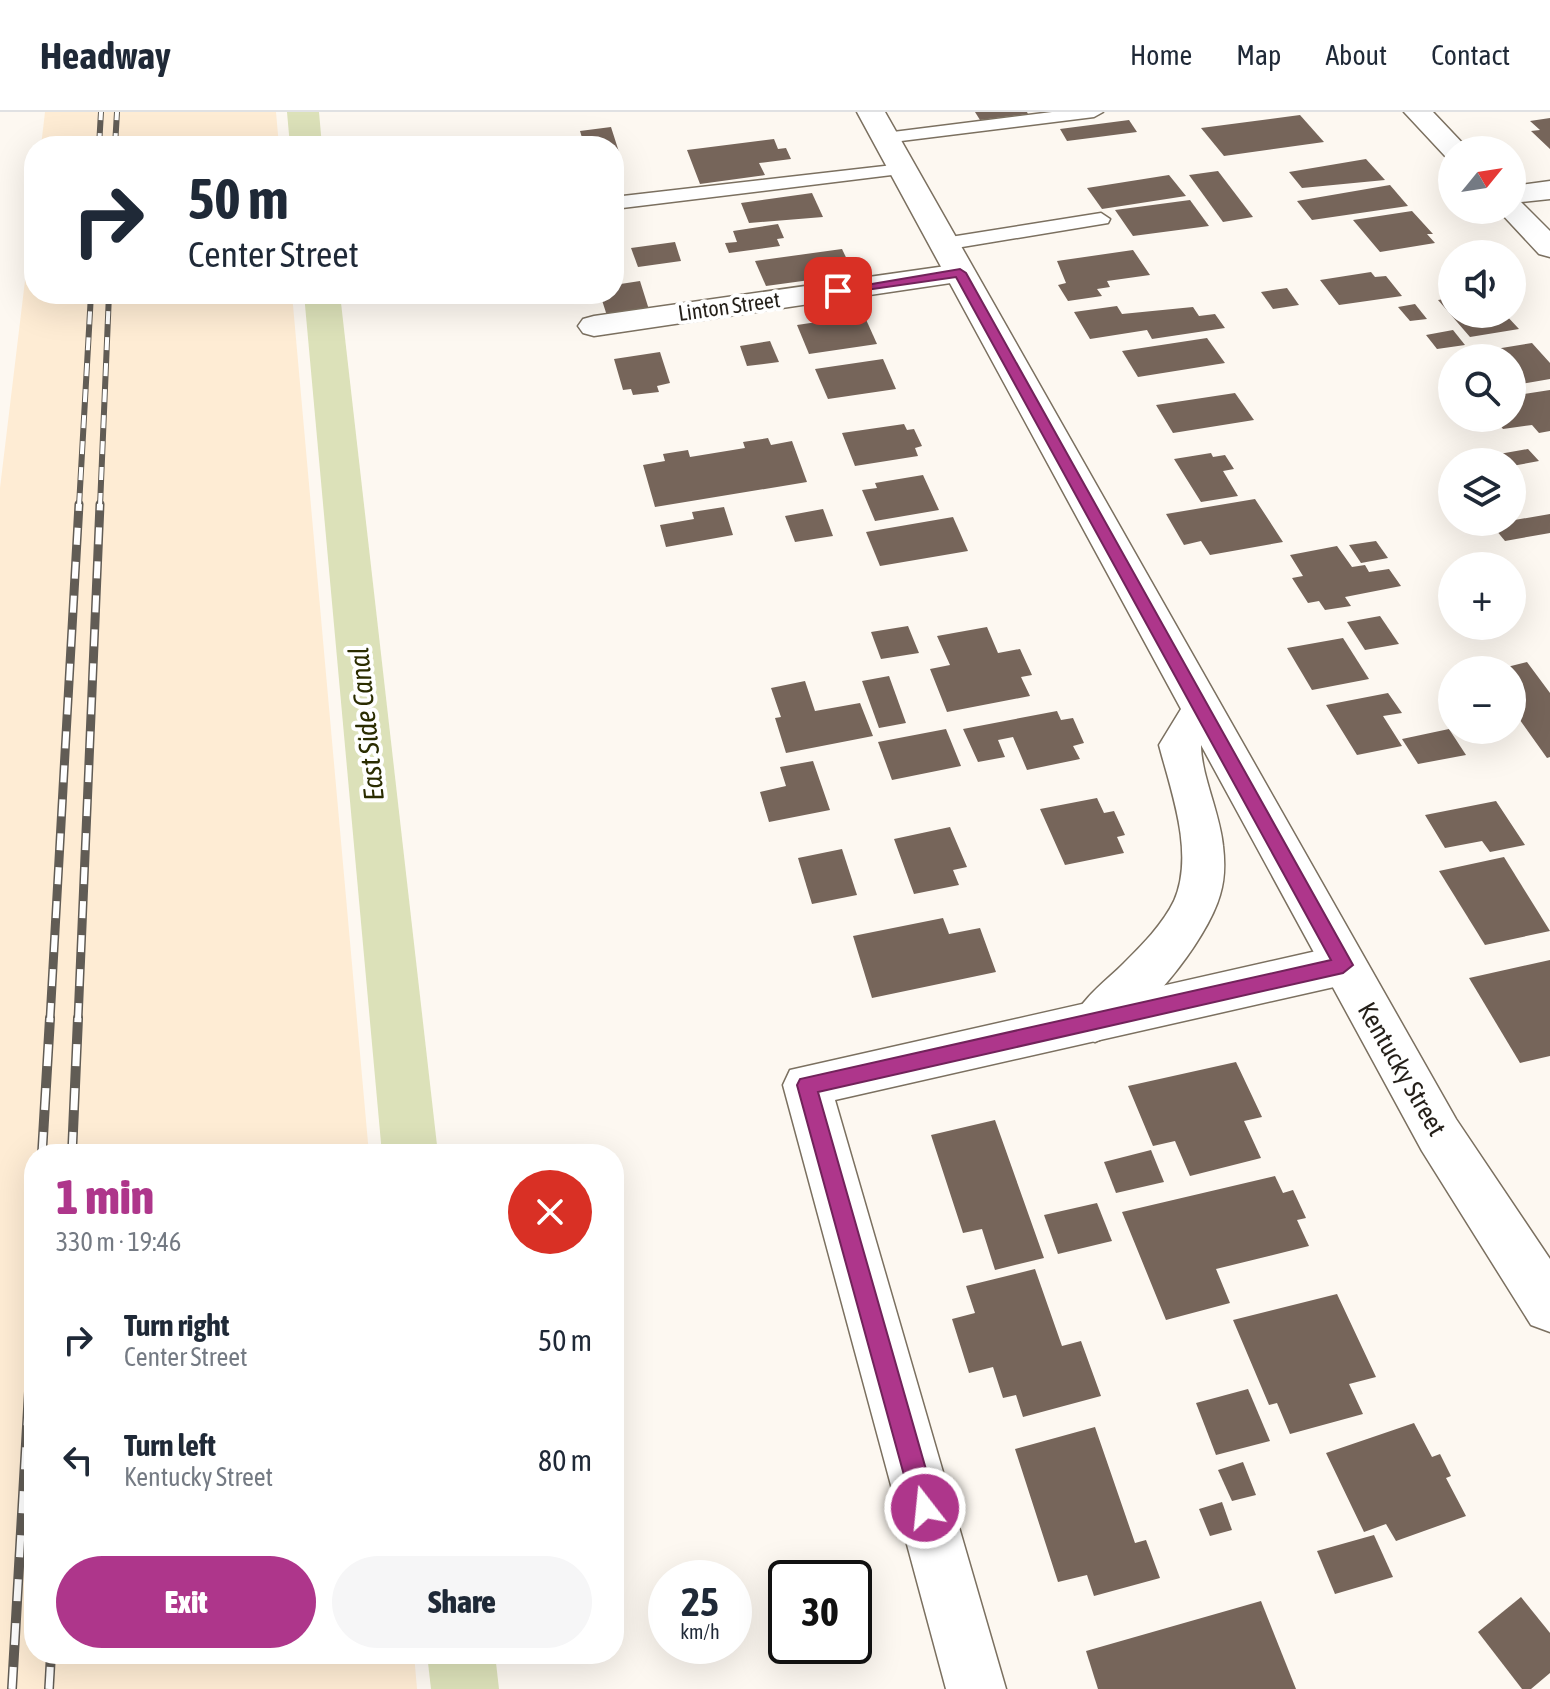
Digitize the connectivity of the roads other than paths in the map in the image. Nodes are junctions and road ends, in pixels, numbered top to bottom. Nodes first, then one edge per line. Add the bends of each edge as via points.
1 (1094, 112) edge
2 (1418, 112) edge
3 (878, 125) edge
4 (1441, 136) edge
5 (902, 169) junction
6 (1550, 190) edge
7 (1526, 193) edge
8 (624, 202) edge
9 (1101, 219) dead end
10 (1526, 223) edge
11 (1550, 248) edge
12 (952, 258) junction
13 (594, 326) dead end
14 (1202, 710) junction
15 (1343, 965) junction
16 (1095, 1021) junction
17 (1550, 1306) edge
18 (976, 1689) edge

1 - 3 lane
2 - 4 street
3 - 5 street, Kentucky Street
5 - 8 lane
5 - 12 street, Kentucky Street
6 - 7 street
9 - 12 lane
10 - 11 street
12 - 13 street, Linton Street
12 - 14 street, Kentucky Street
14 - 15 street, Kentucky Street
14 - 16 street via 1179,745 1202,837 1202,883 1161,956
15 - 16 street
15 - 17 street, Kentucky Street via 1439,1135
16 - 18 street via 807,1085

